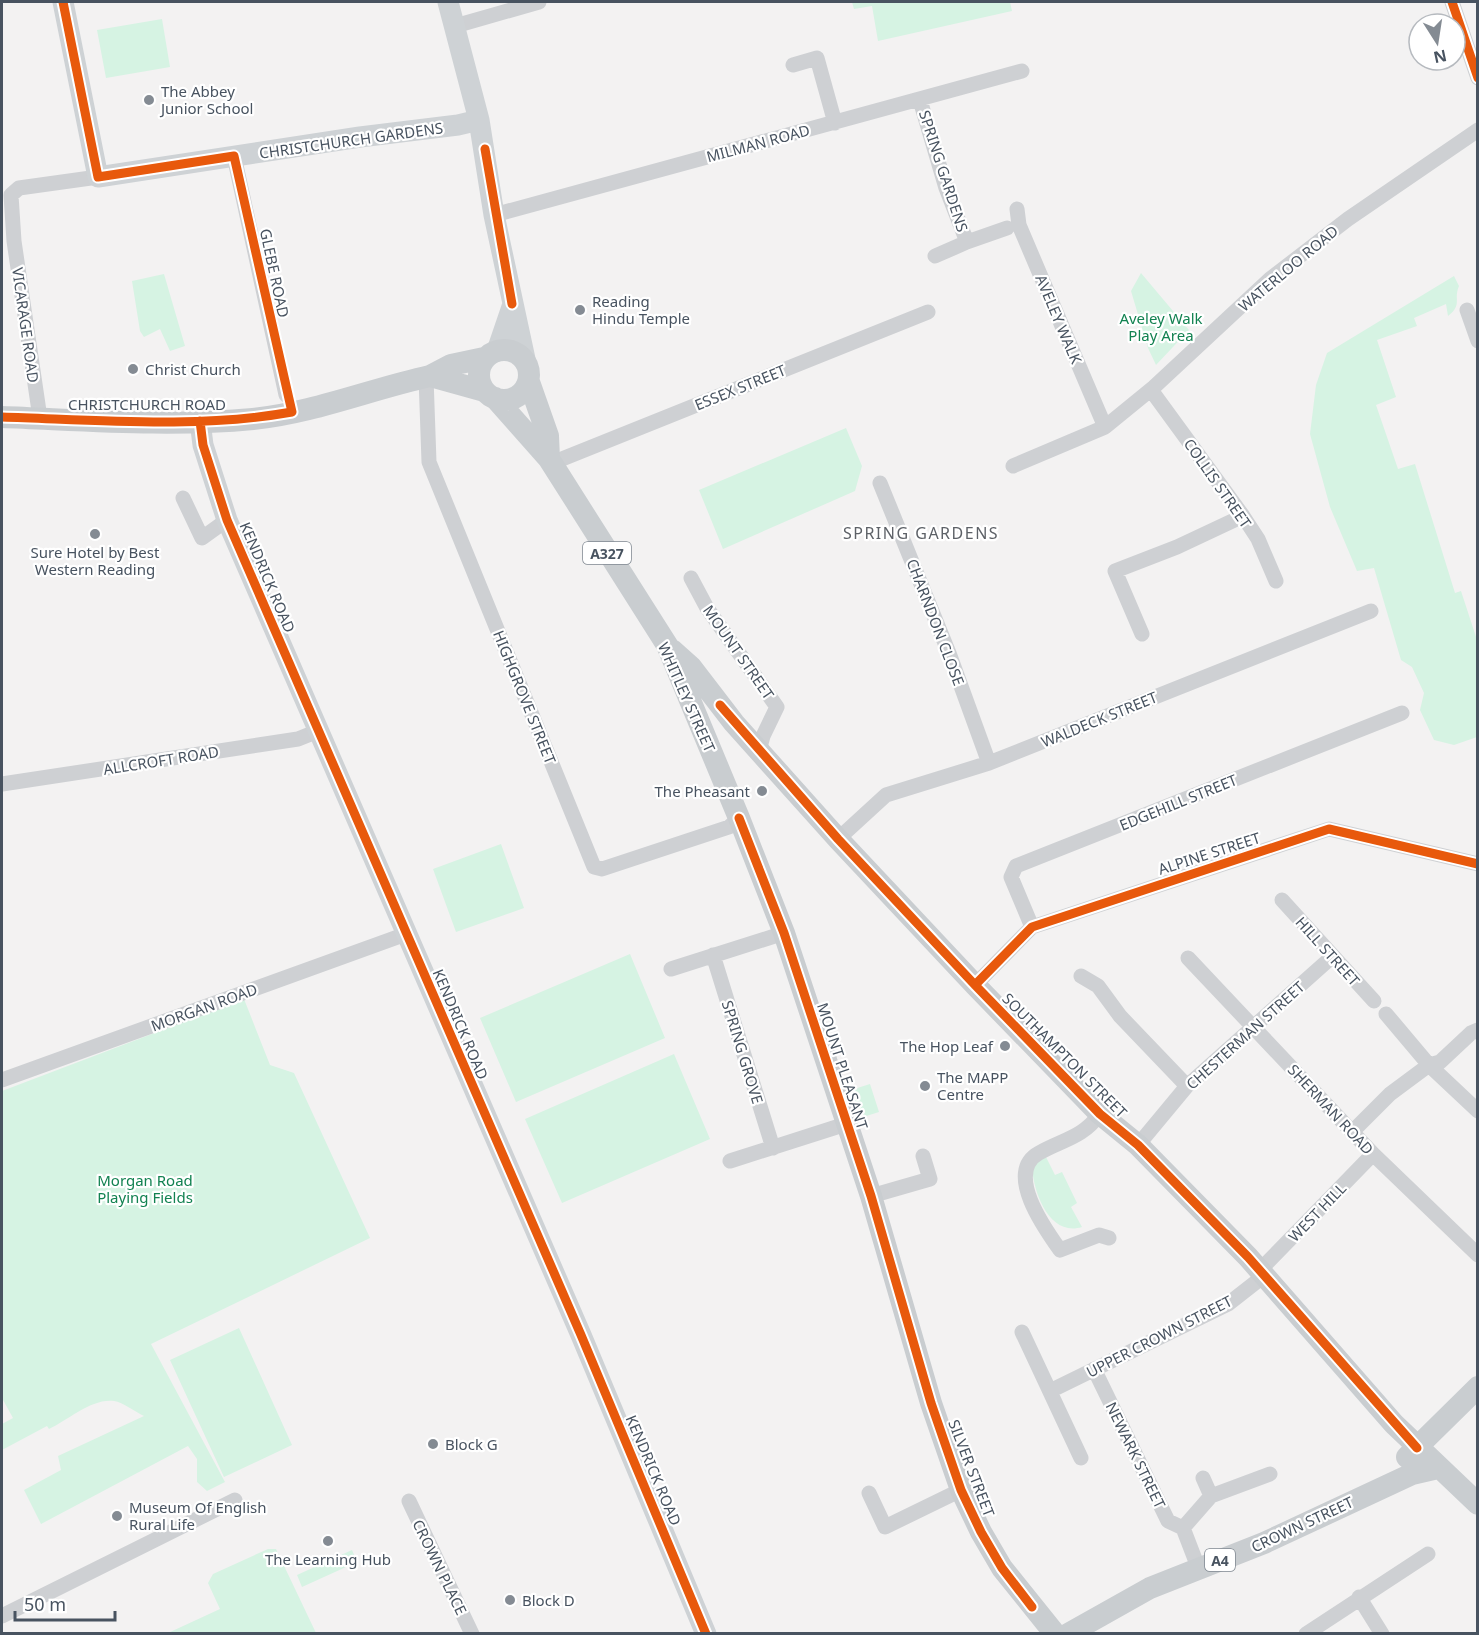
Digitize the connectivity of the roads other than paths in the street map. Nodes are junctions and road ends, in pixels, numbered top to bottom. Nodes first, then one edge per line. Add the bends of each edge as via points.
1 (63, 2) edge
2 (448, 2) edge
3 (539, 2) edge
4 (1452, 2) edge
5 (455, 26) junction
6 (1475, 62) edge
7 (793, 65) dead end
8 (1022, 71) dead end
9 (1478, 78) edge
10 (920, 100) junction
11 (479, 120) junction
12 (835, 123) junction
13 (1478, 130) edge
14 (234, 156) junction
15 (98, 177) junction
16 (11, 195) joint
17 (1017, 209) dead end
18 (494, 215) junction
19 (1007, 228) dead end
20 (968, 242) junction
21 (935, 256) dead end
22 (512, 304) junction
23 (1467, 310) dead end
24 (928, 312) dead end
25 (1478, 341) edge
26 (490, 355) junction
27 (525, 359) junction
28 (428, 376) junction
29 (528, 382) junction
30 (1152, 390) junction
31 (490, 394) junction
32 (286, 395) dead end
33 (2, 417) edge
34 (40, 418) junction
35 (200, 421) junction
36 (1105, 427) junction
37 (550, 461) junction
38 (1013, 466) dead end
39 (880, 483) dead end
40 (183, 498) dead end
41 (1243, 516) junction
42 (227, 520) junction
43 (691, 578) dead end
44 (1276, 581) dead end
45 (1371, 611) dead end
46 (1142, 634) dead end
47 (667, 645) junction
48 (1402, 713) dead end
49 (734, 723) junction
50 (768, 725) junction
51 (318, 731) junction
52 (759, 751) junction
53 (989, 763) junction
54 (2, 784) edge
55 (739, 818) junction
56 (838, 839) junction
57 (1478, 864) edge
58 (1282, 900) dead end
59 (1032, 927) junction
60 (784, 933) junction
61 (406, 934) junction
62 (713, 955) junction
63 (1333, 956) junction
64 (1188, 958) dead end
65 (671, 969) dead end
66 (1081, 976) dead end
67 (975, 985) junction
68 (1374, 1001) dead end
69 (1386, 1014) dead end
70 (1253, 1026) junction
71 (1478, 1030) edge
72 (1429, 1065) junction
73 (2, 1080) edge
74 (1187, 1086) junction
75 (1478, 1111) edge
76 (1100, 1114) junction
77 (846, 1124) junction
78 (1353, 1131) junction
79 (1138, 1145) junction
80 (773, 1148) junction
81 (1373, 1154) junction
82 (923, 1156) dead end
83 (730, 1161) dead end
84 (871, 1196) junction
85 (1109, 1238) dead end
86 (1478, 1255) edge
87 (1262, 1272) junction
88 (908, 1326) joint
89 (1022, 1332) dead end
90 (1094, 1369) junction
91 (1478, 1387) edge
92 (1050, 1391) junction
93 (1456, 1410) junction
94 (1417, 1448) junction
95 (1081, 1458) dead end
96 (1438, 1468) junction
97 (1270, 1474) dead end
98 (1203, 1478) dead end
99 (961, 1490) junction
100 (1374, 1490) junction
101 (869, 1493) dead end
102 (1210, 1496) junction
103 (234, 1500) dead end
104 (409, 1502) dead end
105 (1478, 1504) edge
106 (1175, 1524) junction
107 (1428, 1554) dead end
108 (1198, 1567) junction
109 (1359, 1597) junction
110 (1032, 1607) junction
111 (2, 1616) edge
112 (472, 1634) edge
113 (706, 1634) edge
114 (1030, 1634) edge
115 (1055, 1634) edge
116 (1068, 1634) edge
117 (1306, 1634) edge
118 (1382, 1634) edge

1 - 15 street
2 - 5 street
3 - 5 street
4 - 6 street
5 - 11 street
6 - 9 street
7 - 12 street via 817,58
8 - 10 street, MILMAN ROAD
10 - 12 street, MILMAN ROAD
10 - 20 street, SPRING GARDENS via 946,188
11 - 14 street, CHRISTCHURCH GARDENS
11 - 18 street
12 - 18 street, MILMAN ROAD
13 - 30 street, WATERLOO ROAD via 1348,219 1270,279
14 - 15 street, CHRISTCHURCH GARDENS
14 - 32 street, GLEBE ROAD
15 - 16 street, CHRISTCHURCH GARDENS via 19,188
16 - 34 street, VICARAGE ROAD
17 - 36 street, AVELEY WALK via 1019,225
18 - 22 street
19 - 20 street, SPRING GARDENS
20 - 21 street, SPRING GARDENS
22 - 26 street
22 - 27 street
23 - 25 street
24 - 37 street, ESSEX STREET
26 - 27 main road via 510,352
26 - 28 main road, CHRISTCHURCH ROAD via 451,365
26 - 31 main road via 480,365 479,378
27 - 29 main road via 530,371
28 - 31 main road
28 - 35 main road, CHRISTCHURCH ROAD via 292,412 254,419
28 - 55 street, HIGHGROVE STREET via 429,462 594,867 602,869 729,827
29 - 31 main road via 524,391 509,399
29 - 37 main road, WHITLEY STREET / A327 via 548,436
30 - 36 street, WATERLOO ROAD
30 - 41 street, COLLIS STREET
31 - 37 main road, WHITLEY STREET / A327
33 - 34 main road, CHRISTCHURCH ROAD
34 - 35 main road, CHRISTCHURCH ROAD
35 - 42 street, KENDRICK ROAD via 203,445
36 - 38 street, WATERLOO ROAD
37 - 47 main road, WHITLEY STREET / A327
39 - 53 street, CHARNDON CLOSE
40 - 42 street via 202,538
41 - 44 street, COLLIS STREET
41 - 46 street via 1177,548 1112,565
42 - 51 street, KENDRICK ROAD
43 - 50 street, MOUNT STREET via 707,608 777,707
45 - 53 street, WALDECK STREET
47 - 49 main road, SOUTHAMPTON STREET / A327 via 691,667
47 - 55 main road, WHITLEY STREET / A327
48 - 59 street, EDGEHILL STREET via 1016,866 1011,877
49 - 50 street
49 - 52 main road, SOUTHAMPTON STREET / A327
50 - 52 street, MOUNT STREET
51 - 54 street, ALLCROFT ROAD via 298,739
51 - 61 street, KENDRICK ROAD
52 - 56 main road, SOUTHAMPTON STREET / A327
53 - 56 street, WALDECK STREET via 886,795
55 - 60 main road, MOUNT PLEASANT / A327
56 - 67 main road, SOUTHAMPTON STREET / A327
57 - 59 street, ALPINE STREET via 1329,830
58 - 63 street, HILL STREET
59 - 67 street, ALPINE STREET
60 - 62 street
60 - 77 main road, MOUNT PLEASANT / A327
61 - 73 street, MORGAN ROAD
61 - 113 street, KENDRICK ROAD
62 - 65 street
62 - 80 street, SPRING GROVE
63 - 68 street, HILL STREET
63 - 70 street, CHESTERMAN STREET
64 - 70 street, SHERMAN ROAD
66 - 74 street via 1098,986 1120,1016
67 - 76 main road, SOUTHAMPTON STREET / A327
69 - 72 street
70 - 74 street, CHESTERMAN STREET
70 - 78 street, SHERMAN ROAD
71 - 72 street via 1440,1062
72 - 75 street
72 - 78 street
74 - 79 street, CHESTERMAN STREET
76 - 79 main road, SOUTHAMPTON STREET / A327
76 - 85 street via 1088,1130 1036,1155 1025,1170 1026,1189 1060,1250 1098,1235
77 - 80 street
77 - 84 main road, MOUNT PLEASANT / A327
78 - 81 street, SHERMAN ROAD
79 - 87 main road, SOUTHAMPTON STREET / A327
80 - 83 street
81 - 86 street, SHERMAN ROAD
81 - 87 street, WEST HILL
82 - 84 street via 930,1179
84 - 88 main road, MOUNT PLEASANT / A327
87 - 90 street, UPPER CROWN STREET via 1228,1304
87 - 94 main road, SOUTHAMPTON STREET / A327
88 - 99 main road, SILVER STREET / A327
89 - 92 street
90 - 92 street, UPPER CROWN STREET
90 - 106 street, NEWARK STREET
91 - 93 main road, A4
92 - 95 street
93 - 94 main road, A4
93 - 96 main road, A4 via 1439,1448
94 - 96 main road, SOUTHAMPTON STREET / A327
94 - 100 main road, CROWN STREET / A4
96 - 100 main road, CROWN STREET
96 - 105 main road, SOUTHAMPTON STREET / A327
97 - 102 street
98 - 102 street
99 - 101 street via 885,1527
99 - 110 main road, SILVER STREET / A327 via 1002,1568
100 - 108 main road, CROWN STREET / A4 via 1273,1539
102 - 106 street
103 - 111 street
104 - 112 street, CROWN PLACE
106 - 108 street, NEWARK STREET
107 - 109 street
108 - 116 main road, CROWN STREET / A4 via 1129,1599
109 - 117 street
109 - 118 street
110 - 114 main road
110 - 115 main road, SILVER STREET / A327

